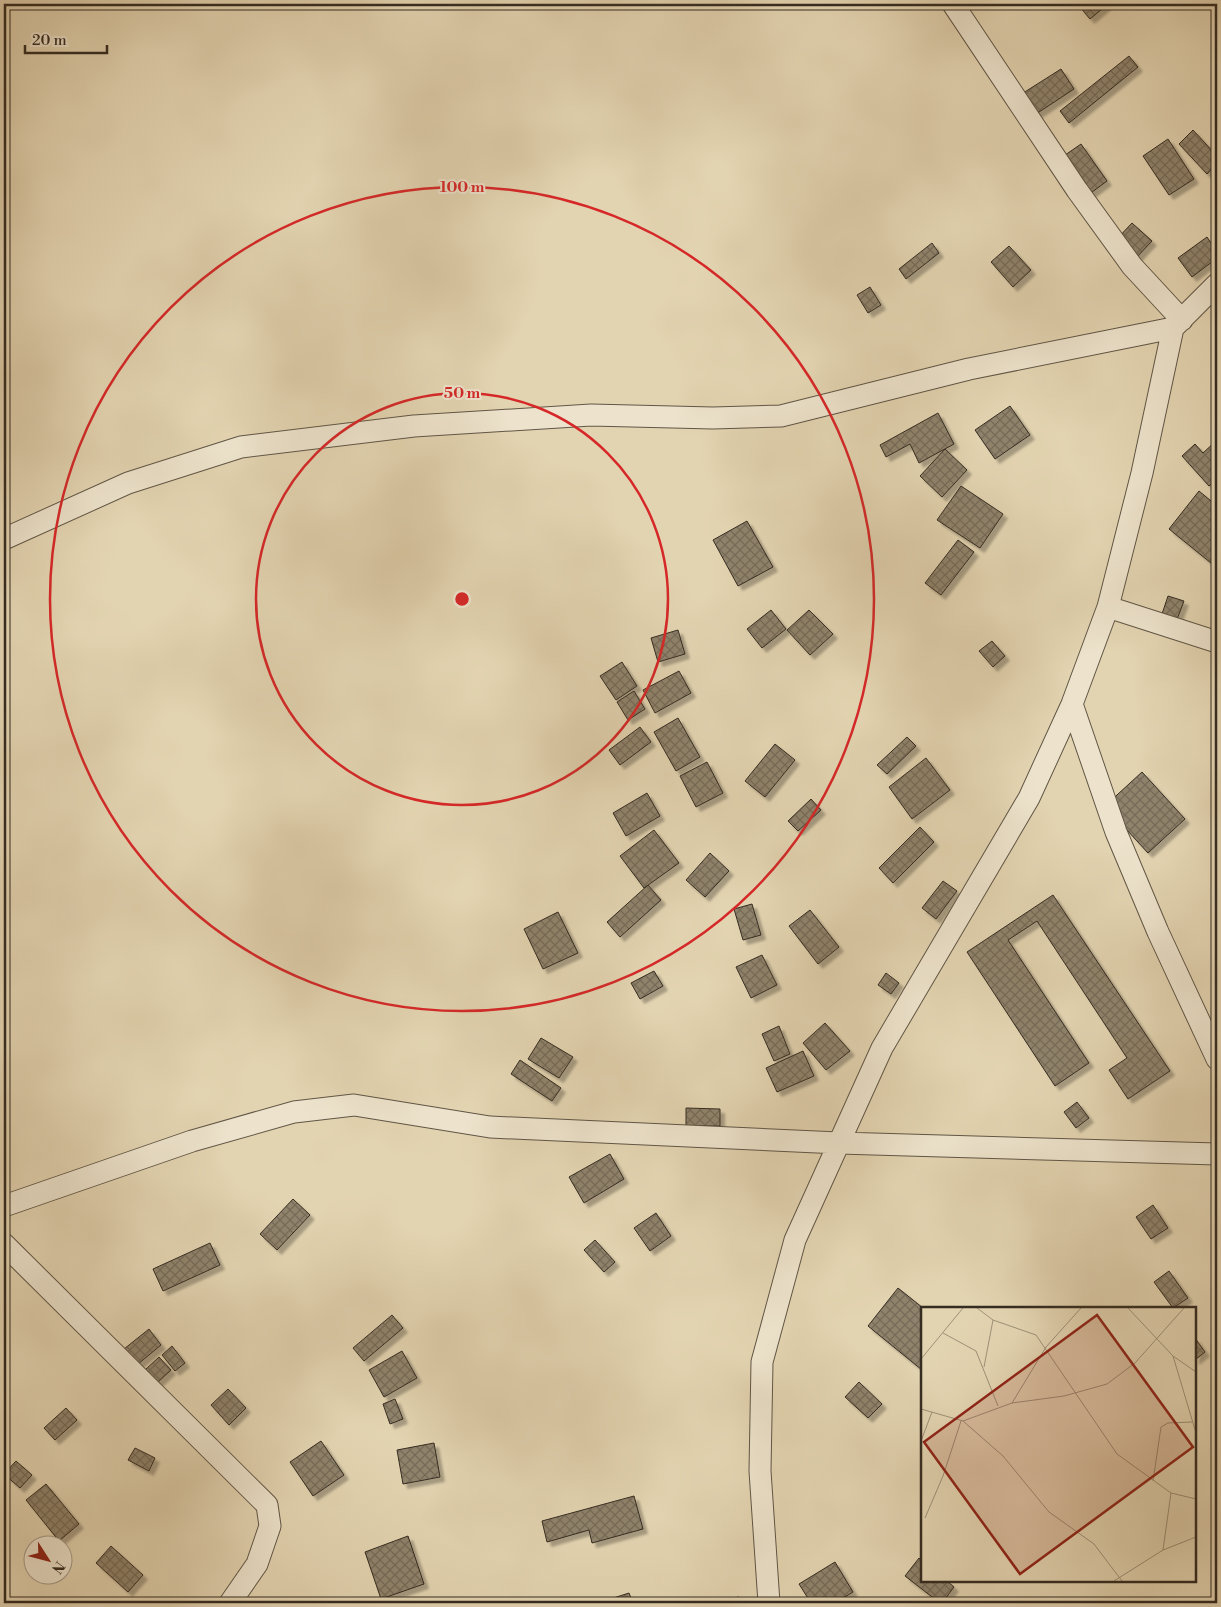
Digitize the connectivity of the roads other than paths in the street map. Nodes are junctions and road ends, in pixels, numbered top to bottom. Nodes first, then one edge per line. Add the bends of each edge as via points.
1 (953, 4) edge
2 (1217, 284) edge
3 (1177, 324) junction
4 (4, 539) edge
5 (1108, 608) junction
6 (1217, 642) edge
7 (1072, 704) junction
8 (1217, 1059) edge
9 (839, 1143) junction
10 (1217, 1154) edge
11 (4, 1206) edge
12 (4, 1244) edge
13 (230, 1603) edge
14 (769, 1603) edge

1 - 3 street via 1077,190
2 - 3 street
3 - 4 street via 969,369 781,416 581,416 414,426 241,447 128,483
3 - 5 street
5 - 6 street
5 - 7 street
7 - 8 street via 1116,832
7 - 9 street via 1029,798 882,1048
9 - 10 street
9 - 11 street via 490,1127 354,1105 294,1112 192,1141
9 - 14 street via 795,1240 762,1362 760,1471
12 - 13 street via 267,1504 270,1526 257,1564

